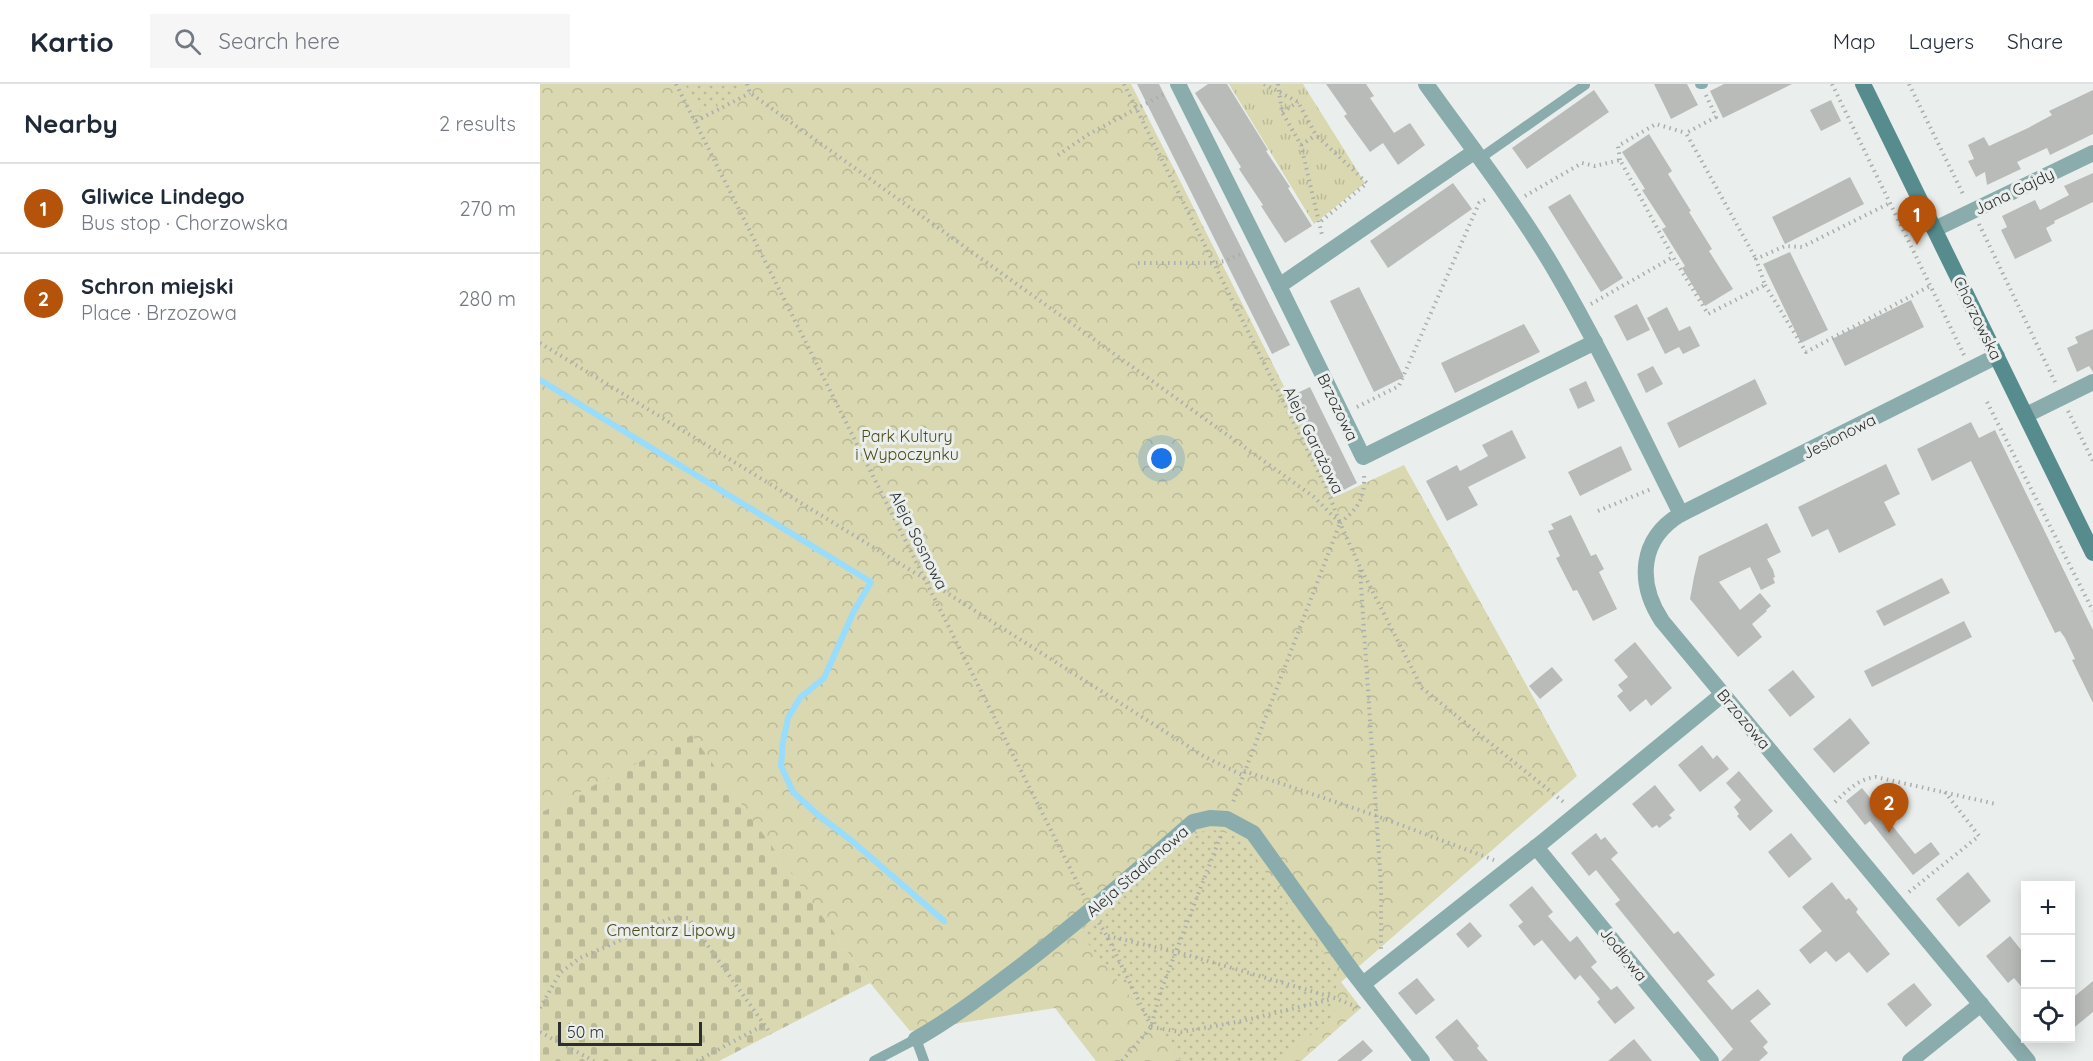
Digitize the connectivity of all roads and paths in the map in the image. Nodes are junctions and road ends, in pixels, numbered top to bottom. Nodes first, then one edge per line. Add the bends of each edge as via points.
1 (676, 84) edge
2 (747, 84) edge
3 (1124, 84) edge
4 (1264, 84) edge
5 (1278, 84) edge
6 (1426, 84) edge
7 (1702, 84) edge
8 (1832, 84) edge
9 (1863, 84) edge
10 (1908, 84) edge
11 (1178, 85) edge
12 (1585, 85) edge
13 (1279, 91) junction
14 (750, 93) junction
15 (1298, 102) junction
16 (1136, 107) junction
17 (1282, 112) junction
18 (696, 121) junction
19 (1686, 133) junction
20 (1316, 135) junction
21 (1301, 144) junction
22 (2093, 153) edge
23 (1058, 154) dead end
24 (1477, 155) junction
25 (1620, 160) junction
26 (1492, 195) dead end
27 (1522, 197) dead end
28 (1890, 203) junction
29 (1972, 211) junction
30 (1319, 223) junction
31 (1935, 229) junction
32 (1324, 242) dead end
33 (1259, 246) junction
34 (1673, 257) junction
35 (1756, 260) junction
36 (1138, 263) dead end
37 (1214, 263) junction
38 (1765, 285) junction
39 (1279, 286) junction
40 (1930, 286) junction
41 (1588, 306) dead end
42 (1595, 342) junction
43 (540, 343) edge
44 (1997, 356) junction
45 (1967, 361) dead end
46 (2093, 382) edge
47 (2061, 398) junction
48 (1988, 402) dead end
49 (1342, 415) junction
50 (2026, 415) junction
51 (1363, 457) junction
52 (2093, 461) edge
53 (1681, 514) junction
54 (1340, 523) junction
55 (2093, 553) edge
56 (1360, 567) junction
57 (926, 579) junction
58 (2093, 611) edge
59 (1723, 694) junction
60 (1243, 773) junction
61 (1945, 792) junction
62 (1827, 794) dead end
63 (1574, 795) dead end
64 (1834, 802) junction
65 (1996, 804) dead end
66 (1558, 809) dead end
67 (1570, 809) junction
68 (1841, 812) dead end
69 (1377, 816) junction
70 (1227, 819) junction
71 (1536, 847) junction
72 (1487, 868) dead end
73 (1906, 895) dead end
74 (1091, 911) junction
75 (1177, 952) junction
76 (1381, 955) dead end
77 (1363, 984) junction
78 (1335, 998) junction
79 (1981, 1004) junction
80 (540, 1008) edge
81 (1363, 1009) dead end
82 (765, 1024) junction
83 (1151, 1027) junction
84 (540, 1032) edge
85 (771, 1034) dead end
86 (916, 1039) junction
87 (594, 1061) edge
88 (697, 1061) edge
89 (874, 1061) edge
90 (924, 1061) edge
91 (1122, 1061) edge
92 (1422, 1061) edge
93 (1711, 1061) edge
94 (1910, 1061) edge
95 (2028, 1061) edge

1 - 18 path, Aleja Sosnowa
2 - 14 path
3 - 16 path, Aleja Garażowa
4 - 13 path
5 - 13 path
6 - 24 street
7 - 19 path via 1716,117
8 - 28 path
9 - 31 main road, Chorzowska
10 - 29 path
11 - 16 path
11 - 33 street, Brzozowa
12 - 24 lane
13 - 15 path
13 - 17 path
14 - 18 path
14 - 54 path via 1314,497
15 - 17 path
15 - 20 path
16 - 23 path
16 - 37 path, Aleja Garażowa
17 - 21 path
18 - 57 path, Aleja Sosnowa
19 - 25 path via 1656,124 1618,146
19 - 35 path
20 - 21 path
20 - 30 path via 1367,183
21 - 30 path
22 - 29 street, Jana Gajdy
24 - 39 street
24 - 42 street via 1527,225
25 - 27 path via 1594,166 1582,163
25 - 34 path
26 - 49 path via 1479,203 1399,386
28 - 35 path via 1803,247 1785,246
28 - 40 path
29 - 31 street, Jana Gajdy
29 - 47 path
30 - 32 path
31 - 44 main road, Chorzowska
33 - 37 path
33 - 39 street, Brzozowa
34 - 38 path via 1708,314
34 - 41 path
35 - 38 path
36 - 37 path
37 - 54 path, Aleja Garażowa via 1326,487
38 - 40 path via 1806,352
39 - 49 street, Brzozowa
40 - 45 path
42 - 51 street, Brzozowa
42 - 53 street
43 - 57 path
44 - 50 main road, Chorzowska
44 - 53 street, Jesionowa
46 - 47 street
47 - 50 street
47 - 52 path
48 - 58 path
49 - 51 street, Brzozowa
50 - 55 main road, Chorzowska
51 - 54 path via 1365,491 1356,510
53 - 59 street, Brzozowa via 1669,521 1654,540 1647,556 1646,588 1662,621
54 - 56 path, Aleja Garażowa
54 - 60 path
56 - 67 path, Aleja Garażowa via 1422,688
56 - 69 path
57 - 60 path via 1205,756
57 - 74 path, Aleja Sosnowa
59 - 67 street
59 - 79 street, Brzozowa
60 - 69 path
60 - 70 path
61 - 64 path via 1868,778
61 - 65 path
61 - 73 path via 1979,836
62 - 64 path
63 - 67 path
64 - 68 path
66 - 67 path
67 - 71 street
69 - 72 path via 1496,861
69 - 76 path
70 - 74 street, Aleja Stadionowa via 1193,822
70 - 75 path
70 - 77 street via 1253,833
71 - 77 street
71 - 93 street, Jodłowa
74 - 86 street, Aleja Stadionowa via 971,1005
75 - 78 path
75 - 83 path
75 - 83 path via 1107,936
77 - 92 street
78 - 81 path
78 - 83 path via 1181,1032
79 - 94 street
79 - 95 street, Brzozowa
80 - 82 path via 560,973 580,958 671,918 687,918
82 - 85 path
82 - 88 path
83 - 91 path
84 - 87 path
86 - 89 lane, Aleja Stadionowa
86 - 90 lane

